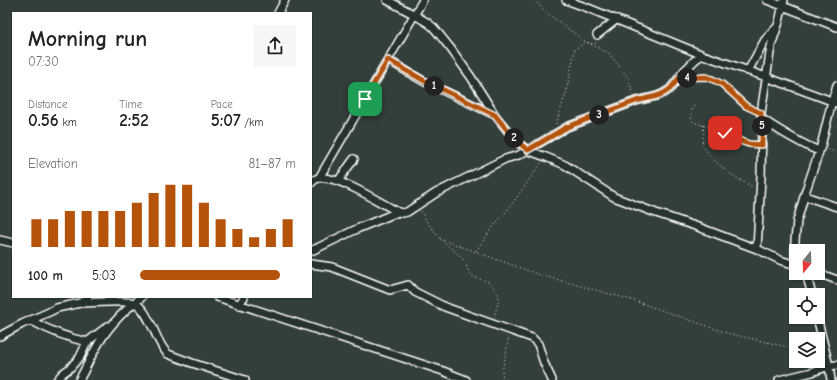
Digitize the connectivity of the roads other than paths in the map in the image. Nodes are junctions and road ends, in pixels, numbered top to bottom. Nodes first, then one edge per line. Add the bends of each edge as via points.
1 (285, 0) edge
2 (387, 0) edge
3 (424, 0) edge
4 (566, 0) edge
5 (767, 0) edge
6 (783, 3) edge
7 (279, 12) edge
8 (415, 15) junction
9 (617, 20) junction
10 (777, 27) junction
11 (837, 27) edge
12 (598, 35) road end
13 (703, 55) junction
14 (388, 60) junction
15 (748, 71) junction
16 (766, 77) junction
17 (837, 85) edge
18 (834, 102) edge
19 (495, 115) junction
20 (761, 116) junction
21 (820, 149) junction
22 (528, 150) junction
23 (354, 159) dead end
24 (319, 178) junction
25 (338, 181) junction
26 (312, 182) edge
27 (805, 196) junction
28 (837, 207) edge
29 (398, 212) junction
30 (0, 240) edge
31 (12, 243) edge
32 (796, 244) edge
33 (757, 249) junction
34 (312, 251) edge
35 (789, 263) edge
36 (312, 264) edge
37 (825, 276) edge
38 (837, 280) edge
39 (87, 298) edge
40 (141, 298) edge
41 (220, 298) edge
42 (243, 298) edge
43 (80, 303) junction
44 (134, 303) junction
45 (239, 305) junction
46 (30, 320) junction
47 (114, 322) junction
48 (819, 324) edge
49 (0, 336) edge
50 (88, 342) junction
51 (837, 365) edge
52 (829, 366) junction
53 (57, 380) edge
54 (79, 380) edge
55 (245, 380) edge
56 (466, 380) edge
57 (552, 380) edge
58 (779, 380) edge
59 (831, 380) edge

1 - 7 street
2 - 8 street
3 - 8 street
4 - 9 street
5 - 6 street
6 - 10 street
6 - 11 street
8 - 14 street
8 - 19 street via 428,23 447,44
9 - 12 street
9 - 13 street
10 - 15 street via 765,40
10 - 16 street
13 - 15 street
13 - 22 street via 695,60 664,93 567,127
14 - 19 street
14 - 24 street
15 - 16 street
16 - 18 street
16 - 20 street
17 - 18 street
18 - 21 street
19 - 22 street via 515,140
20 - 21 street via 775,128 798,141
20 - 33 street
21 - 27 street
22 - 29 street via 436,193 407,212
22 - 33 street via 565,165 614,196 656,214
23 - 25 street
24 - 25 street
24 - 26 street
25 - 29 street
27 - 28 street
27 - 32 street via 796,226
29 - 34 street
30 - 31 street
33 - 35 street
36 - 57 street via 332,267 390,290 408,285 415,292 445,307 532,338 538,344
37 - 38 street
39 - 43 street
40 - 44 street
41 - 45 street
42 - 45 street
43 - 44 street
43 - 46 street via 57,308
44 - 47 street
44 - 55 street via 145,312 165,352
45 - 56 street
46 - 49 street
46 - 50 street via 56,333
47 - 50 street
47 - 54 street via 95,349
48 - 52 street
50 - 53 street via 80,357
51 - 52 street
52 - 58 street
52 - 59 street

